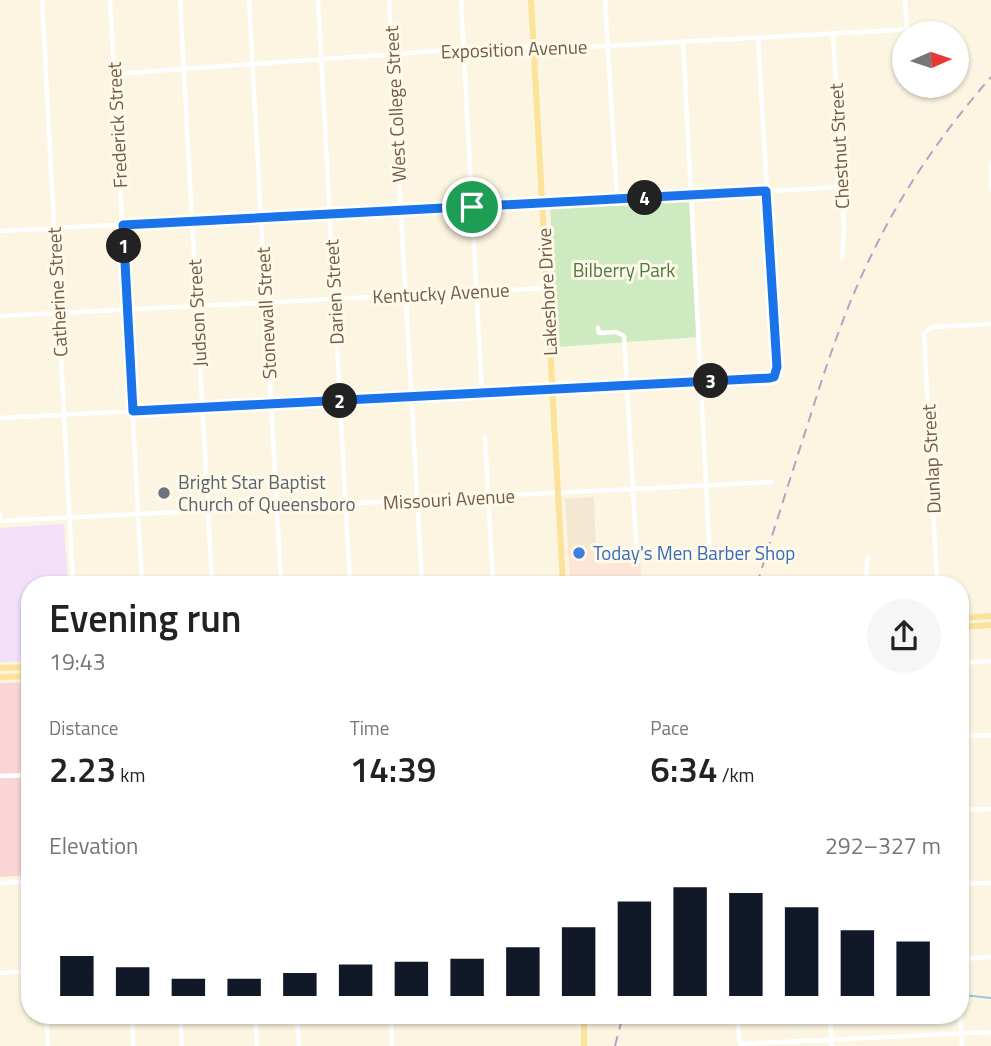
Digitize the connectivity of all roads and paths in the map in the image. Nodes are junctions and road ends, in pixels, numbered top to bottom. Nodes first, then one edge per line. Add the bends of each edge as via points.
1 (41, 0) edge
2 (110, 0) edge
3 (180, 0) edge
4 (249, 0) edge
5 (318, 0) edge
6 (389, 0) edge
7 (461, 0) edge
8 (531, 0) edge
9 (605, 0) edge
10 (905, 0) edge
11 (907, 21) edge
12 (892, 31) edge
13 (833, 33) junction
14 (758, 38) junction
15 (683, 42) junction
16 (607, 46) junction
17 (533, 47) junction
18 (464, 49) junction
19 (392, 53) junction
20 (321, 59) junction
21 (252, 65) junction
22 (183, 71) junction
23 (114, 74) junction
24 (991, 163) edge
25 (991, 176) edge
26 (841, 187) junction
27 (991, 189) edge
28 (766, 191) junction
29 (691, 195) junction
30 (617, 199) junction
31 (542, 203) junction
32 (472, 207) junction
33 (401, 211) junction
34 (330, 214) junction
35 (261, 218) junction
36 (192, 222) junction
37 (123, 225) junction
38 (54, 228) junction
39 (0, 231) edge
40 (842, 258) dead end
41 (547, 288) junction
42 (477, 292) junction
43 (405, 295) junction
44 (334, 299) junction
45 (265, 303) junction
46 (196, 306) junction
47 (127, 310) junction
48 (58, 313) junction
49 (0, 316) edge
50 (991, 324) edge
51 (598, 328) dead end
52 (702, 382) junction
53 (627, 386) junction
54 (552, 390) junction
55 (482, 393) junction
56 (411, 397) junction
57 (340, 401) junction
58 (271, 404) junction
59 (202, 408) junction
60 (133, 411) junction
61 (64, 415) junction
62 (0, 418) edge
63 (485, 437) dead end
64 (772, 482) dead end
65 (708, 485) junction
66 (633, 489) junction
67 (558, 493) junction
68 (488, 497) junction
69 (416, 500) junction
70 (345, 504) junction
71 (276, 507) junction
72 (208, 511) junction
73 (0, 513) edge
74 (138, 514) junction
75 (69, 518) junction
76 (0, 521) edge
77 (868, 557) dead end
78 (637, 558) dead end
79 (710, 559) dead end
80 (73, 576) edge
81 (142, 576) edge
82 (212, 576) edge
83 (280, 576) edge
84 (350, 576) edge
85 (421, 576) edge
86 (493, 576) edge
87 (563, 576) edge
88 (866, 576) edge
89 (937, 576) edge
90 (991, 616) edge
91 (969, 617) edge
92 (991, 625) edge
93 (969, 626) edge
94 (991, 661) edge
95 (969, 662) edge
96 (21, 667) edge
97 (0, 668) edge
98 (21, 676) edge
99 (0, 677) edge
100 (991, 735) edge
101 (969, 736) edge
102 (21, 775) edge
103 (0, 776) edge
104 (991, 809) edge
105 (969, 810) edge
106 (21, 882) edge
107 (0, 883) edge
108 (991, 883) edge
109 (969, 884) edge
110 (991, 957) edge
111 (969, 958) edge
112 (21, 972) edge
113 (0, 973) edge
114 (47, 1024) edge
115 (132, 1024) edge
116 (181, 1024) edge
117 (256, 1024) edge
118 (298, 1024) edge
119 (391, 1024) edge
120 (584, 1024) edge
121 (738, 1024) edge
122 (830, 1024) edge
123 (960, 1024) edge
124 (991, 1032) edge
125 (961, 1033) junction
126 (831, 1043) edge
127 (740, 1045) edge
128 (48, 1046) edge
129 (133, 1046) edge
130 (182, 1046) edge
131 (257, 1046) edge
132 (299, 1046) edge
133 (392, 1046) edge
134 (584, 1046) edge
135 (962, 1046) edge

1 - 38 street, Catherine Street
2 - 23 street, Frederick Street
3 - 22 street, Judson Street
4 - 21 street, Stonewall Street
5 - 20 street, Darien Street
6 - 19 street, West College Street
7 - 18 street
8 - 17 main road, Lakeshore Drive
9 - 16 street
10 - 11 street
12 - 13 street, Exposition Avenue
13 - 14 street, Exposition Avenue
13 - 26 street, Chestnut Street
14 - 15 street, Exposition Avenue
14 - 28 street
15 - 16 street, Exposition Avenue
15 - 29 street
16 - 17 street, Exposition Avenue
16 - 30 street
17 - 18 street, Exposition Avenue
17 - 31 main road, Lakeshore Drive
18 - 19 street, Exposition Avenue
18 - 32 street
19 - 20 street, Exposition Avenue
19 - 33 street, West College Street
20 - 21 street, Exposition Avenue
20 - 34 street, Darien Street
21 - 22 street, Exposition Avenue
21 - 35 street, Stonewall Street
22 - 23 street, Exposition Avenue
22 - 36 street, Judson Street
23 - 37 street, Frederick Street
24 - 25 street
25 - 27 street
26 - 28 street
26 - 40 street, Chestnut Street
28 - 29 street
28 - 52 street via 774,377
29 - 30 street
29 - 52 street
30 - 31 street
31 - 32 street
31 - 41 main road, Lakeshore Drive
32 - 33 street
32 - 42 street
33 - 34 street
33 - 43 street, West College Street
34 - 35 street
34 - 44 street, Darien Street
35 - 36 street
35 - 45 street, Stonewall Street
36 - 37 street
36 - 46 street, Judson Street
37 - 38 street
37 - 47 street, Frederick Street
38 - 39 street
38 - 48 street, Catherine Street
41 - 42 street, Kentucky Avenue
41 - 54 main road, Lakeshore Drive
42 - 43 street, Kentucky Avenue
42 - 55 street
43 - 44 street, Kentucky Avenue
43 - 56 street, West College Street
44 - 45 street, Kentucky Avenue
44 - 57 street, Darien Street
45 - 46 street, Kentucky Avenue
45 - 58 street, Stonewall Street
46 - 47 street, Kentucky Avenue
46 - 59 street, Judson Street
47 - 48 street, Kentucky Avenue
47 - 60 street, Frederick Street
48 - 49 street, Kentucky Avenue
48 - 61 street, Catherine Street
50 - 89 street, Dunlap Street via 932,327 924,334
51 - 53 street via 599,333 621,333
52 - 53 street
52 - 65 street
53 - 54 street
53 - 66 street
54 - 55 street
54 - 67 main road, Lakeshore Drive
55 - 56 street
56 - 57 street
56 - 69 street, West College Street
57 - 58 street
57 - 70 street, Darien Street
58 - 59 street
58 - 71 street, Stonewall Street
59 - 60 street
59 - 72 street, Judson Street
60 - 61 street
60 - 74 street, Frederick Street
61 - 62 street
61 - 75 street, Catherine Street
63 - 68 street
64 - 65 street, Missouri Avenue
65 - 66 street, Missouri Avenue
65 - 79 street
66 - 67 street, Missouri Avenue
66 - 78 street
67 - 68 street, Missouri Avenue
67 - 87 main road, Lakeshore Drive
68 - 69 street, Missouri Avenue
68 - 86 street
69 - 70 street, Missouri Avenue
69 - 85 street, West College Street
70 - 71 street, Missouri Avenue
70 - 84 street, Darien Street
71 - 72 street, Missouri Avenue
71 - 83 street, Stonewall Street
72 - 74 street, Missouri Avenue
72 - 82 street, Judson Street
73 - 76 street
74 - 75 street, Missouri Avenue
74 - 81 street, Frederick Street
75 - 76 street, Missouri Avenue
75 - 80 street, Catherine Street
77 - 88 street
90 - 91 main road
92 - 93 main road
94 - 95 street
96 - 97 main road
98 - 99 main road
100 - 101 street
102 - 103 street
104 - 105 street
106 - 107 street
108 - 109 street
110 - 111 street
112 - 113 street
114 - 128 street
115 - 129 street
116 - 130 street
117 - 131 street
118 - 132 street
119 - 133 street
120 - 134 main road
121 - 127 street
122 - 126 street
123 - 125 street
124 - 125 street
125 - 126 street
125 - 135 street
126 - 127 street

